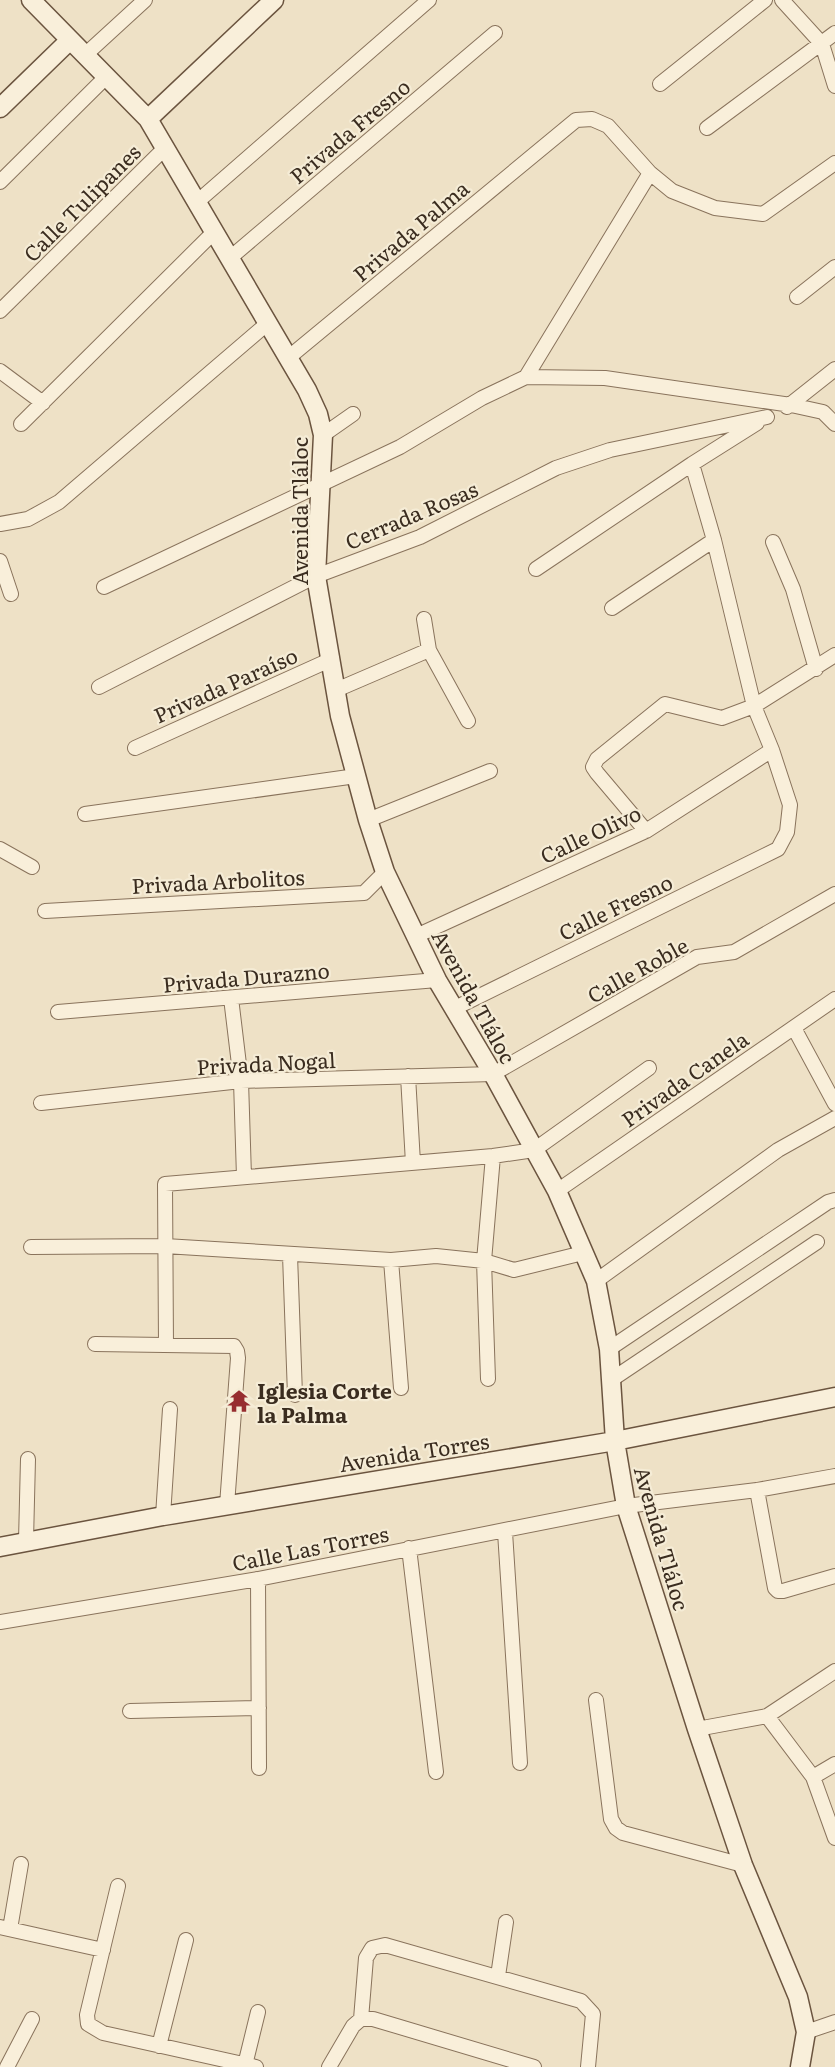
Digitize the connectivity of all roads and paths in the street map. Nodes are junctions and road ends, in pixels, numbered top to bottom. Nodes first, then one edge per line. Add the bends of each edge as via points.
1 (31, 0) edge
2 (144, 0) edge
3 (274, 0) edge
4 (429, 0) edge
5 (765, 0) edge
6 (782, 0) edge
7 (495, 33) dead end
8 (835, 33) edge
9 (70, 40) junction
10 (822, 44) junction
11 (85, 55) junction
12 (107, 76) junction
13 (660, 84) dead end
14 (835, 86) edge
15 (0, 108) edge
16 (148, 119) junction
17 (707, 128) dead end
18 (165, 148) junction
19 (835, 163) edge
20 (650, 173) junction
21 (0, 182) edge
22 (197, 202) junction
23 (214, 232) junction
24 (230, 258) junction
25 (835, 267) edge
26 (797, 297) dead end
27 (0, 311) edge
28 (267, 323) junction
29 (288, 358) junction
30 (835, 369) edge
31 (0, 371) edge
32 (526, 376) junction
33 (43, 403) junction
34 (791, 405) junction
35 (353, 414) dead end
36 (767, 417) junction
37 (835, 423) edge
38 (21, 424) dead end
39 (323, 435) junction
40 (692, 464) junction
41 (321, 483) junction
42 (0, 524) edge
43 (714, 540) junction
44 (773, 542) dead end
45 (0, 561) edge
46 (536, 569) dead end
47 (316, 576) junction
48 (104, 587) dead end
49 (11, 594) dead end
50 (612, 608) dead end
51 (424, 619) dead end
52 (429, 650) junction
53 (835, 655) edge
54 (332, 659) junction
55 (816, 669) junction
56 (99, 687) dead end
57 (336, 690) junction
58 (754, 705) junction
59 (468, 721) dead end
60 (135, 748) dead end
61 (772, 750) junction
62 (490, 771) dead end
63 (356, 776) junction
64 (85, 814) dead end
65 (368, 820) junction
66 (646, 831) junction
67 (0, 849) edge
68 (32, 867) dead end
69 (385, 873) junction
70 (835, 894) edge
71 (45, 911) dead end
72 (416, 936) junction
73 (437, 980) junction
74 (231, 998) junction
75 (835, 999) edge
76 (453, 1009) junction
77 (58, 1012) dead end
78 (794, 1028) junction
79 (648, 1068) dead end
80 (493, 1074) junction
81 (408, 1076) junction
82 (242, 1081) junction
83 (41, 1103) dead end
84 (835, 1104) edge
85 (835, 1118) edge
86 (534, 1150) junction
87 (493, 1156) junction
88 (413, 1163) junction
89 (244, 1177) junction
90 (557, 1191) junction
91 (835, 1200) edge
92 (817, 1242) dead end
93 (165, 1246) junction
94 (31, 1247) dead end
95 (584, 1253) junction
96 (290, 1255) junction
97 (391, 1260) junction
98 (484, 1261) junction
99 (596, 1281) junction
100 (95, 1344) dead end
101 (166, 1345) junction
102 (609, 1349) junction
103 (488, 1379) dead end
104 (611, 1380) junction
105 (401, 1388) dead end
106 (295, 1395) dead end
107 (835, 1397) edge
108 (170, 1409) dead end
109 (615, 1441) junction
110 (28, 1459) dead end
111 (835, 1476) edge
112 (757, 1490) junction
113 (227, 1505) junction
114 (626, 1506) junction
115 (163, 1516) junction
116 (505, 1532) junction
117 (26, 1541) junction
118 (0, 1547) edge
119 (409, 1548) junction
120 (835, 1576) edge
121 (258, 1579) junction
122 (0, 1622) edge
123 (835, 1671) edge
124 (596, 1700) dead end
125 (259, 1708) junction
126 (130, 1711) dead end
127 (767, 1716) junction
128 (697, 1729) junction
129 (520, 1763) dead end
130 (835, 1764) edge
131 (259, 1768) dead end
132 (436, 1772) dead end
133 (813, 1777) junction
134 (835, 1838) edge
135 (21, 1864) dead end
136 (743, 1865) junction
137 (118, 1886) dead end
138 (506, 1922) dead end
139 (5, 1928) edge
140 (186, 1940) dead end
141 (102, 1950) junction
142 (498, 1976) junction
143 (258, 2012) dead end
144 (32, 2019) dead end
145 (361, 2019) junction
146 (835, 2022) edge
147 (806, 2032) junction
148 (159, 2046) junction
149 (250, 2066) edge
150 (7, 2067) edge
151 (329, 2067) edge
152 (534, 2067) edge
153 (588, 2067) edge
154 (800, 2067) edge

1 - 9 main road, Avenida Tláloc
2 - 11 street
3 - 16 main road
4 - 22 street
5 - 13 street
6 - 10 street
7 - 24 street, Privada Fresno
8 - 10 street
9 - 11 main road, Avenida Tláloc
9 - 15 main road
10 - 14 street
10 - 17 street
11 - 12 main road, Avenida Tláloc
12 - 16 main road, Avenida Tláloc
12 - 21 street
16 - 18 main road, Avenida Tláloc
18 - 22 main road, Avenida Tláloc
18 - 27 street, Calle Tulipanes
19 - 20 street, Privada Palma via 764,214 704,204 672,191
20 - 29 street, Privada Palma via 608,126 592,119 576,120
20 - 32 street
22 - 23 main road, Avenida Tláloc
23 - 24 main road, Avenida Tláloc
23 - 33 street
24 - 28 main road, Avenida Tláloc
25 - 26 street
28 - 29 main road, Avenida Tláloc
28 - 42 street via 59,502 28,519
29 - 39 main road, Avenida Tláloc via 311,398
30 - 34 street
31 - 33 street
32 - 34 street via 605,378
32 - 41 street via 400,447
33 - 38 street
34 - 36 street
34 - 37 street via 823,412
35 - 39 street
36 - 40 street
36 - 47 street, Cerrada Rosas via 610,450 556,468 420,537
39 - 41 main road, Avenida Tláloc
40 - 43 street
40 - 46 street
41 - 47 main road, Avenida Tláloc
41 - 48 street
43 - 50 street
43 - 58 street
44 - 55 street via 793,589
45 - 49 street
47 - 54 main road, Avenida Tláloc
47 - 56 street, Cerrada Rosas
51 - 52 street
52 - 57 street
52 - 59 street
53 - 55 street
54 - 57 main road, Avenida Tláloc
54 - 60 street, Privada Paraíso
55 - 58 street
57 - 63 main road, Avenida Tláloc
58 - 61 street
58 - 66 street via 722,718 665,704 597,759 593,767
61 - 66 street, Calle Olivo
61 - 76 street, Calle Fresno via 790,805 787,832 778,849
62 - 65 street
63 - 64 street
63 - 65 main road, Avenida Tláloc
65 - 69 main road, Avenida Tláloc
66 - 72 street, Calle Olivo
67 - 68 street
69 - 71 street, Privada Arbolitos via 364,893
69 - 72 main road, Avenida Tláloc
70 - 80 street, Calle Roble via 734,952 697,957
72 - 73 main road, Avenida Tláloc
73 - 74 street, Privada Durazno
73 - 76 main road, Avenida Tláloc
74 - 77 street, Privada Durazno
74 - 82 street
75 - 78 street, Privada Canela
76 - 80 main road, Avenida Tláloc
78 - 84 street
78 - 90 street, Privada Canela
79 - 86 street
80 - 81 street, Privada Nogal
80 - 86 main road, Avenida Tláloc
81 - 82 street, Privada Nogal
81 - 88 street
82 - 83 street, Privada Nogal
82 - 89 street
85 - 99 street via 778,1150
86 - 87 street
86 - 90 main road, Avenida Tláloc
87 - 88 street
87 - 98 street
88 - 89 street
89 - 93 street via 165,1184
90 - 95 main road, Avenida Tláloc
91 - 102 street
92 - 104 street
93 - 94 street
93 - 96 street
93 - 101 street
95 - 98 street via 514,1270
95 - 99 main road, Avenida Tláloc
96 - 97 street
96 - 106 street
97 - 98 street via 436,1256
97 - 105 street
98 - 103 street
99 - 102 main road, Avenida Tláloc
100 - 101 street
101 - 113 street via 234,1346 237,1351
102 - 104 main road, Avenida Tláloc
104 - 109 main road, Avenida Tláloc
107 - 109 main road, Avenida Torres
108 - 115 street
109 - 113 main road, Avenida Torres
109 - 114 main road, Avenida Tláloc
110 - 117 street
111 - 112 street, Calle Las Torres
112 - 114 street, Calle Las Torres
112 - 120 street via 775,1588 783,1592
113 - 115 main road, Avenida Torres
114 - 116 street, Calle Las Torres
114 - 128 main road, Avenida Tláloc
115 - 117 main road, Avenida Torres
116 - 119 street, Calle Las Torres
116 - 129 street
117 - 118 main road, Avenida Torres
119 - 121 street, Calle Las Torres
119 - 132 street
121 - 122 street, Calle Las Torres
121 - 125 street
123 - 127 street
124 - 136 street via 611,1819 616,1828
125 - 126 street
125 - 131 street
127 - 128 street
127 - 133 street
128 - 136 main road, Avenida Tláloc
130 - 133 street
133 - 134 street
135 - 139 street
136 - 147 main road, Avenida Tláloc via 798,1997
137 - 141 street
138 - 142 street
139 - 141 street
140 - 148 street
141 - 148 street via 88,2024 103,2034
142 - 145 street via 385,1945 372,1948 366,1958
142 - 153 street via 581,2001 588,2007 593,2014
143 - 149 street
144 - 150 street
145 - 151 street
145 - 152 street via 373,2019
146 - 147 street
147 - 154 main road, Avenida Tláloc
148 - 149 street

